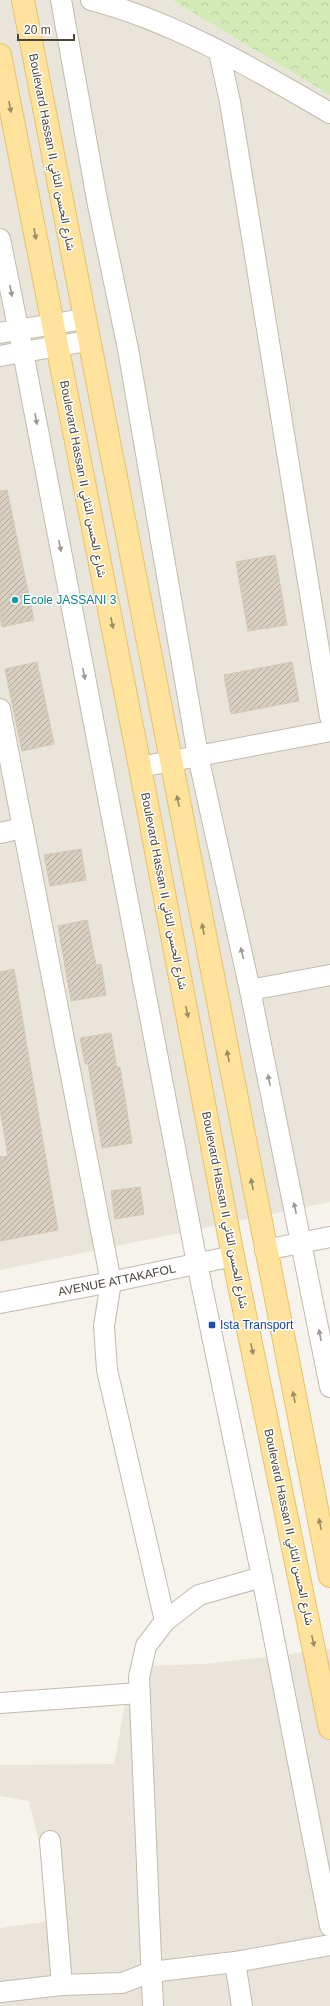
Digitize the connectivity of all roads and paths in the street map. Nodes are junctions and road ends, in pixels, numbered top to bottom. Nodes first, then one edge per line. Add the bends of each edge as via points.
1 (23, 0) edge
2 (61, 0) edge
3 (91, 0) edge
4 (219, 52) junction
5 (0, 55) edge
6 (330, 113) edge
7 (0, 239) edge
8 (84, 318) junction
9 (53, 324) junction
10 (9, 331) edge
11 (88, 341) junction
12 (56, 346) junction
13 (23, 352) junction
14 (0, 356) edge
15 (323, 625) edge
16 (0, 709) edge
17 (330, 717) edge
18 (330, 731) edge
19 (198, 756) junction
20 (170, 762) junction
21 (140, 767) junction
22 (23, 828) junction
23 (0, 833) edge
24 (330, 975) edge
25 (250, 990) junction
26 (330, 1237) edge
27 (302, 1242) junction
28 (265, 1250) junction
29 (233, 1256) junction
30 (197, 1262) junction
31 (111, 1282) junction
32 (0, 1303) edge
33 (330, 1387) edge
34 (330, 1576) edge
35 (262, 1577) junction
36 (165, 1621) junction
37 (139, 1693) junction
38 (0, 1703) edge
39 (330, 1728) edge
40 (50, 1841) dead end
41 (330, 1926) edge
42 (330, 1945) edge
43 (234, 1962) junction
44 (151, 1972) junction
45 (62, 1986) junction
46 (0, 1992) edge
47 (153, 2006) edge
48 (242, 2006) edge

1 - 8 main road, Boulevard Hassan II شارع الحسن الثاني
2 - 19 street via 98,205 128,349
3 - 4 street via 156,21
4 - 6 street
4 - 15 street
5 -> 9 main road, Boulevard Hassan II شارع الحسن الثاني
7 -> 10 street
8 - 9 street
8 - 11 main road, Boulevard Hassan II شارع الحسن الثاني
9 - 10 street
9 - 12 main road, Boulevard Hassan II شارع الحسن الثاني
10 - 13 street
11 - 12 street
11 - 20 main road, Boulevard Hassan II شارع الحسن الثاني
12 - 13 street
12 -> 21 main road, Boulevard Hassan II شارع الحسن الثاني
13 - 14 street
13 -> 30 street
15 - 17 street
16 - 22 street
18 - 19 street
19 - 20 street
25 -> 19 street
20 - 21 street
28 -> 20 main road, Boulevard Hassan II شارع الحسن الثاني
21 -> 29 main road, Boulevard Hassan II شارع الحسن الثاني
22 - 23 street
22 - 31 street
24 - 25 street
27 -> 25 street
26 - 27 street
27 - 28 street
33 -> 27 street
28 - 29 main road
34 -> 28 main road, Boulevard Hassan II شارع الحسن الثاني
29 - 30 street, AVENUE ATTAKAFOL
29 -> 39 main road, Boulevard Hassan II شارع الحسن الثاني
30 - 31 street, AVENUE ATTAKAFOL
30 - 35 street
31 - 32 street, AVENUE ATTAKAFOL
31 - 36 street via 104,1326 107,1370
35 - 36 street via 199,1595
35 - 41 street
36 - 37 street via 146,1646 139,1678
37 - 38 street
37 - 44 street
40 - 45 street
42 - 43 street
43 - 44 street
43 - 48 street
44 - 45 street via 122,1983
44 - 47 street
45 - 46 street

